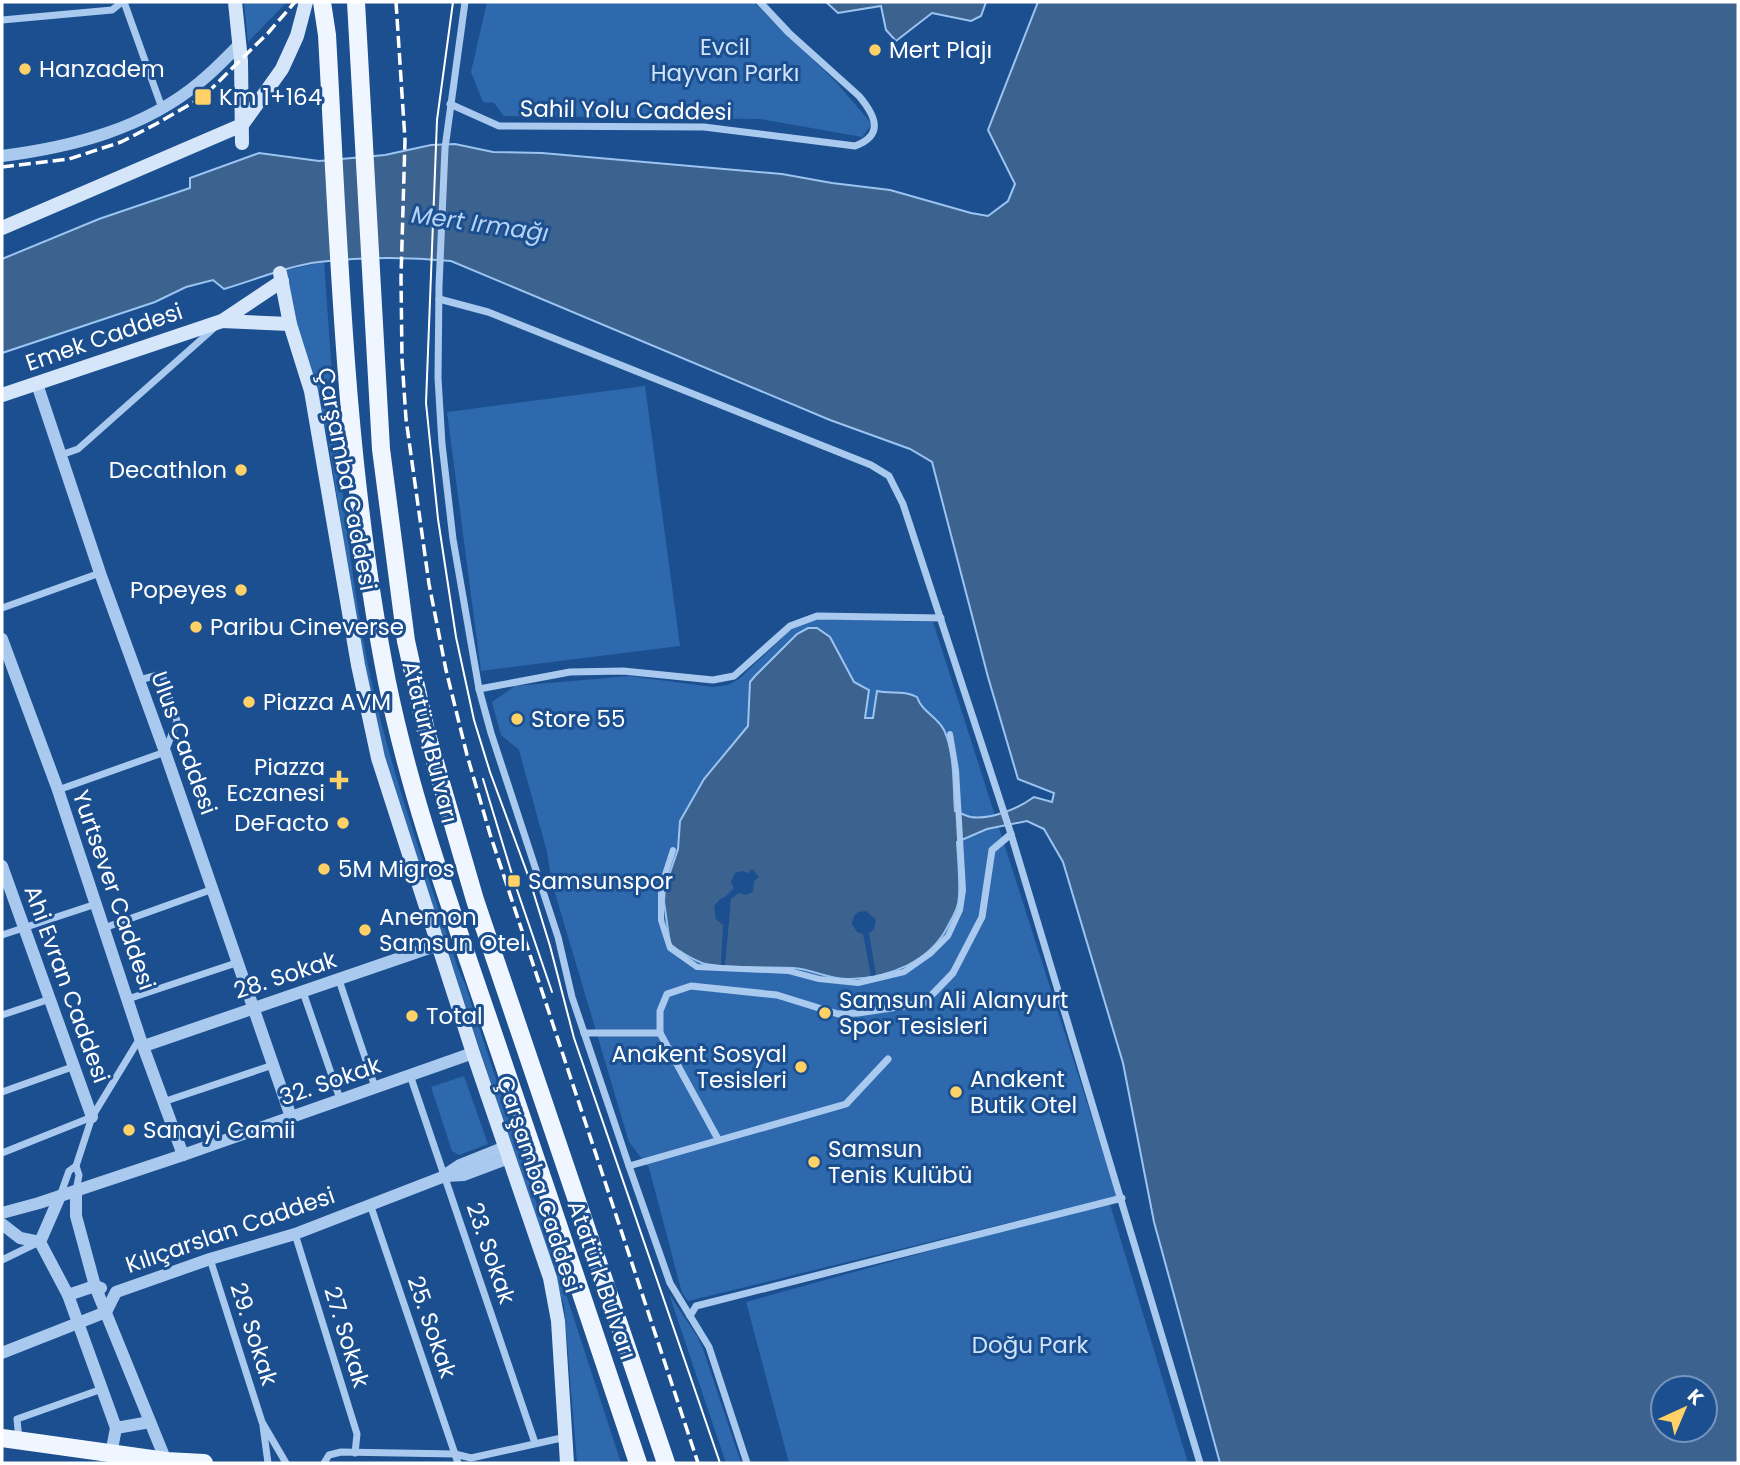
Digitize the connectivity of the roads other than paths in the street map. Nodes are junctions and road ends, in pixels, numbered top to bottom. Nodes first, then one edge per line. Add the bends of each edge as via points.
1 (123, 2) edge
2 (235, 2) edge
3 (306, 2) edge
4 (322, 2) edge
5 (356, 2) edge
6 (465, 2) edge
7 (760, 2) edge
8 (2, 20) edge
9 (239, 46) junction
10 (450, 104) junction
11 (162, 108) junction
12 (242, 124) junction
13 (242, 143) dead end
14 (2, 156) edge
15 (2, 228) edge
16 (281, 277) joint
17 (439, 299) junction
18 (222, 321) junction
19 (290, 324) junction
20 (37, 384) junction
21 (2, 395) edge
22 (61, 455) junction
23 (100, 573) junction
24 (2, 608) edge
25 (941, 618) junction
26 (3, 646) edge
27 (139, 680) junction
28 (479, 689) junction
29 (950, 734) dead end
30 (165, 752) junction
31 (58, 790) junction
32 (1011, 834) junction
33 (673, 850) dead end
34 (2, 866) edge
35 (213, 890) junction
36 (96, 904) junction
37 (24, 926) junction
38 (104, 928) junction
39 (2, 934) edge
40 (438, 945) junction
41 (239, 962) junction
42 (339, 980) junction
43 (303, 992) junction
44 (50, 999) junction
45 (128, 999) junction
46 (255, 1008) junction
47 (2, 1015) edge
48 (584, 1033) junction
49 (660, 1033) junction
50 (142, 1042) junction
51 (472, 1053) junction
52 (888, 1059) dead end
53 (273, 1065) junction
54 (75, 1066) junction
55 (410, 1075) junction
56 (375, 1087) junction
57 (2, 1092) edge
58 (340, 1099) junction
59 (163, 1102) junction
60 (291, 1116) junction
61 (92, 1117) junction
62 (718, 1139) junction
63 (2, 1153) edge
64 (507, 1153) junction
65 (183, 1155) junction
66 (76, 1166) junction
67 (629, 1166) junction
68 (444, 1175) junction
69 (76, 1191) junction
70 (60, 1196) junction
71 (1122, 1198) junction
72 (370, 1203) junction
73 (2, 1213) edge
74 (2, 1224) edge
75 (295, 1234) junction
76 (40, 1242) junction
77 (210, 1259) junction
78 (2, 1260) edge
79 (96, 1286) junction
80 (116, 1292) junction
81 (68, 1295) junction
82 (106, 1312) junction
83 (690, 1316) junction
84 (78, 1323) junction
85 (2, 1353) edge
86 (102, 1389) junction
87 (150, 1422) junction
88 (262, 1422) junction
89 (116, 1428) junction
90 (566, 1437) junction
91 (10, 1439) edge
92 (535, 1443) junction
93 (355, 1453) junction
94 (111, 1454) junction
95 (455, 1454) junction
96 (166, 1461) junction
97 (204, 1463) edge
98 (268, 1463) edge
99 (286, 1463) edge
100 (324, 1463) edge
101 (458, 1463) edge
102 (567, 1463) edge
103 (638, 1463) edge
104 (667, 1463) edge
105 (747, 1463) edge
106 (1200, 1463) edge

1 - 8 street via 112,10
1 - 11 street
2 - 9 main road
3 - 12 main road via 282,69
4 - 103 main road, Atatürk Bulvarı via 352,444 388,686 408,770 459,931
5 - 104 main road, Atatürk Bulvarı via 381,449 406,641 426,732 475,900
6 - 10 street
7 - 10 street, Sahil Yolu Caddesi via 864,101 874,128 866,142 855,146 705,127 499,126
9 - 11 street via 199,83
9 - 12 main road
10 - 17 street
11 - 14 street via 103,136
12 - 13 main road
12 - 15 main road
16 - 18 main road, Emek Caddesi
16 - 19 main road, Çarşamba Caddesi
17 - 25 street via 488,312 889,476 903,504
17 - 28 street via 442,444
18 - 19 main road, Emek Caddesi
18 - 20 main road, Emek Caddesi
18 - 22 street via 78,449
19 - 40 main road, Çarşamba Caddesi via 311,391 378,758
20 - 21 main road, Emek Caddesi
20 - 22 street, Ulus Caddesi
22 - 23 street, Ulus Caddesi
23 - 24 street
23 - 27 street, Ulus Caddesi
25 - 28 street via 817,616 790,626 734,676 713,680 596,671
25 - 32 street
26 - 31 street, Yurtsever Caddesi
27 - 30 street, Ulus Caddesi
27 - 30 street via 162,674 177,721
28 - 48 street
29 - 33 street via 959,813 960,910 948,936 904,972 858,983 789,971 697,967 670,947 661,920 661,887
30 - 31 street
30 - 35 street, Ulus Caddesi
31 - 36 street, Yurtsever Caddesi
32 - 49 street via 992,850 982,917 953,972 924,1003 838,1014 777,995 691,986 667,994 660,1011
32 - 71 street
34 - 37 street, Ahi Evran Caddesi
35 - 38 street
35 - 41 street, Ulus Caddesi
36 - 37 street
36 - 38 street, Yurtsever Caddesi
37 - 39 street
37 - 44 street, Ahi Evran Caddesi
38 - 45 street, Yurtsever Caddesi
40 - 42 street, 28. Sokak
40 - 51 main road, Çarşamba Caddesi
41 - 45 street
41 - 46 street, Ulus Caddesi
42 - 43 street, 28. Sokak
42 - 56 street
43 - 46 street, 28. Sokak
43 - 58 street
44 - 47 street
44 - 54 street, Ahi Evran Caddesi
45 - 50 street, Yurtsever Caddesi
46 - 50 street, 28. Sokak
46 - 53 street, Ulus Caddesi
48 - 49 street
48 - 67 street
49 - 62 street
50 - 59 street, Yurtsever Caddesi
50 - 61 street
51 - 55 street, 32. Sokak
51 - 64 main road, Çarşamba Caddesi
52 - 62 street via 846,1104
53 - 59 street
53 - 60 street, Ulus Caddesi
54 - 57 street
54 - 61 street, Ahi Evran Caddesi
55 - 56 street, 32. Sokak
55 - 68 street, 23. Sokak
56 - 58 street, 32. Sokak
58 - 60 street, 32. Sokak
59 - 65 street, Yurtsever Caddesi
60 - 65 street, 32. Sokak
61 - 63 street
61 - 66 street
62 - 67 street
64 - 68 street, Kılıçarslan Caddesi via 460,1165
64 - 90 main road, Çarşamba Caddesi via 550,1278 558,1321
65 - 69 street, 32. Sokak
66 - 69 street
66 - 70 street via 69,1171
67 - 83 street via 670,1283
68 - 72 street, Kılıçarslan Caddesi
68 - 92 street, 23. Sokak
69 - 70 street, 32. Sokak
69 - 79 street via 76,1216
70 - 73 street, 32. Sokak
70 - 76 street
71 - 83 street via 696,1306
71 - 106 street
72 - 75 street, Kılıçarslan Caddesi
72 - 95 street, 25. Sokak
74 - 76 street via 20,1238
75 - 77 street, Kılıçarslan Caddesi
75 - 93 street, 27. Sokak via 357,1434
76 - 78 street
76 - 81 street
77 - 80 street, Kılıçarslan Caddesi
77 - 88 street, 29. Sokak
79 - 80 street
79 - 81 street
79 - 82 street
80 - 82 street, Kılıçarslan Caddesi
81 - 84 street
82 - 84 street
82 - 87 street
83 - 105 street via 709,1347
84 - 85 street
84 - 86 street
86 - 89 street
86 - 91 street via 17,1419
87 - 89 street
87 - 96 street
88 - 98 street
88 - 99 street
89 - 94 street
90 - 92 street
90 - 102 main road, Çarşamba Caddesi
91 - 94 main road
92 - 95 street via 471,1458
93 - 95 street
93 - 100 street via 334,1453
94 - 96 main road
95 - 101 street, 25. Sokak
96 - 97 main road

